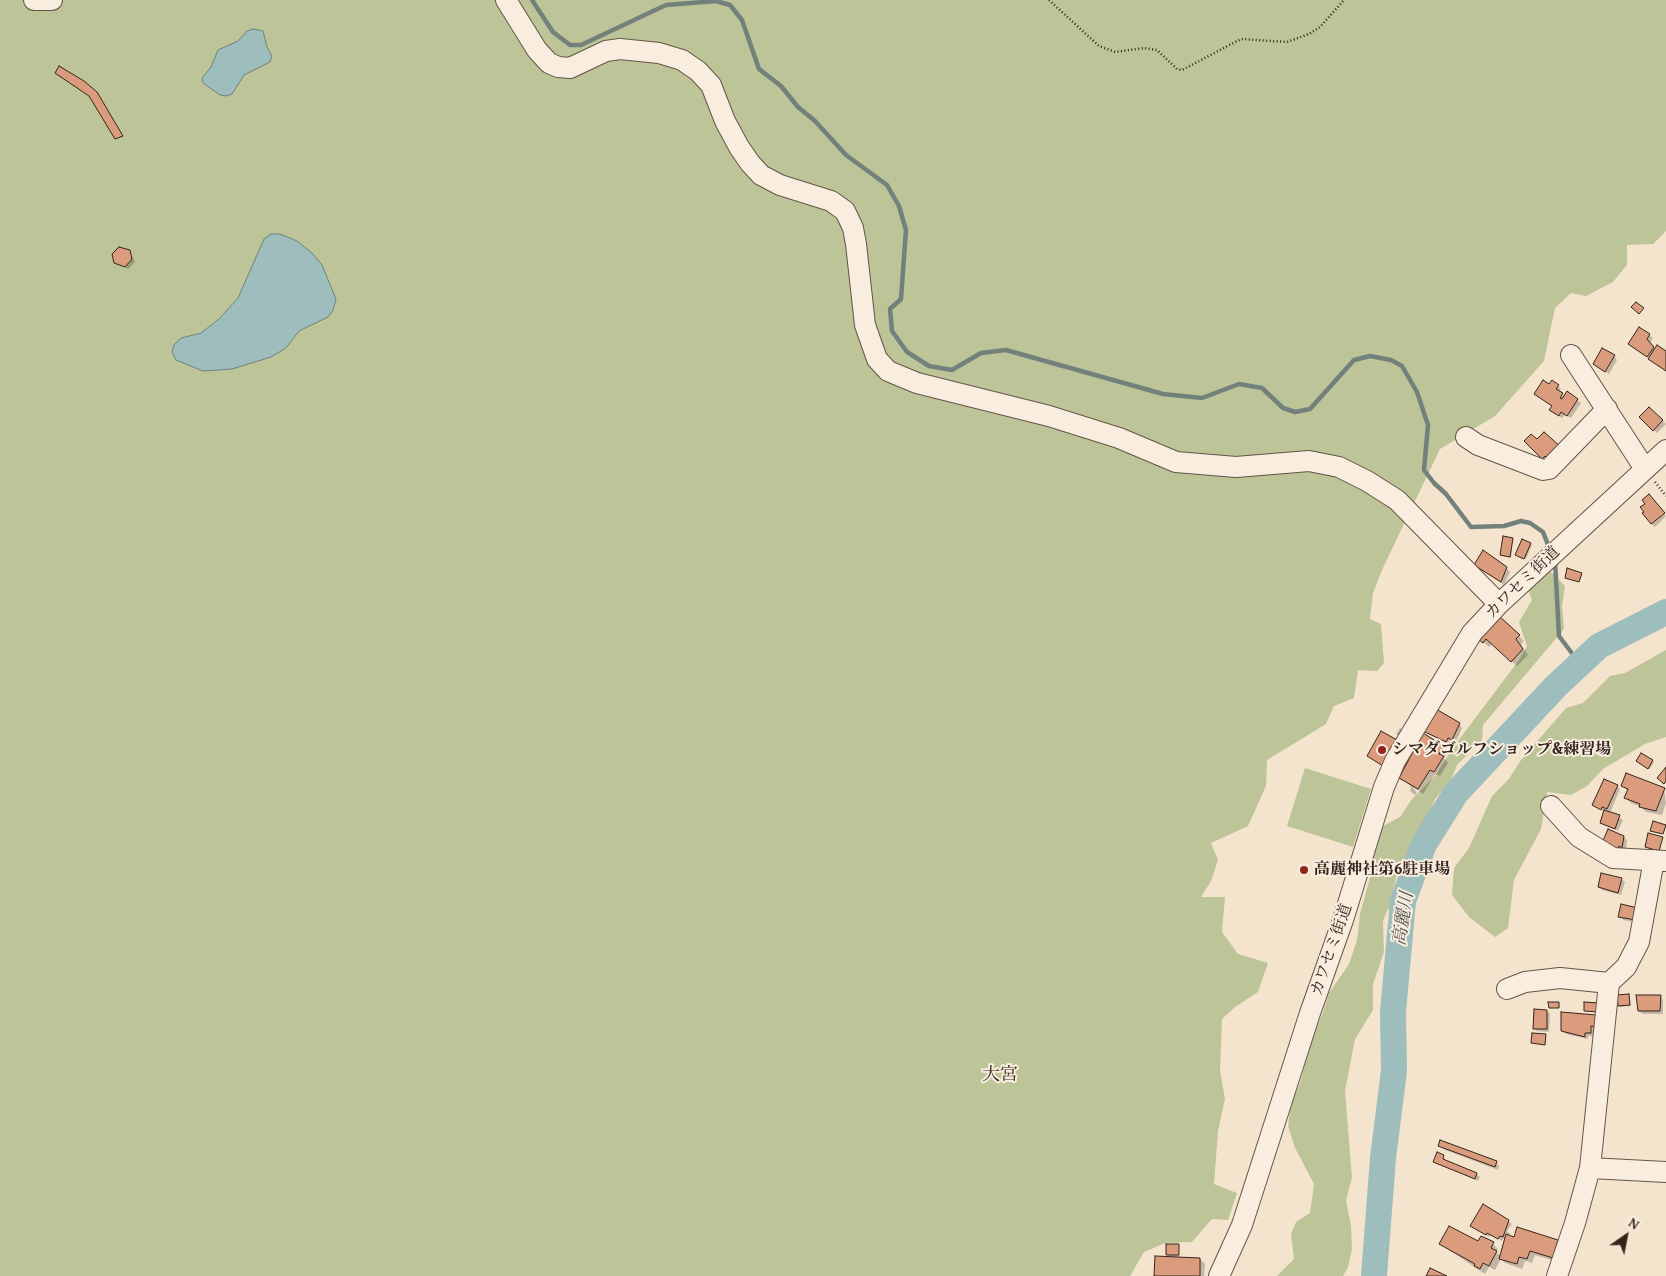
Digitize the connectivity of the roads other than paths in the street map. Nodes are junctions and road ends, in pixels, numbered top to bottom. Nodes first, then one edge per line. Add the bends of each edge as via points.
1 (34, 0) edge
2 (52, 0) edge
3 (506, 0) edge
4 (1571, 355) dead end
5 (1607, 409) junction
6 (1466, 437) dead end
7 (1666, 450) edge
8 (1646, 469) junction
9 (1500, 604) junction
10 (1551, 806) dead end
11 (1660, 860) edge
12 (1609, 984) junction
13 (1507, 989) dead end
14 (1590, 1168) junction
15 (1666, 1172) edge
16 (1219, 1276) edge
17 (1557, 1276) edge

1 - 2 street
3 - 9 street via 537,50 549,63 558,67 570,68 606,51 620,49 658,53 682,60 711,85 725,121 761,175 780,185 831,201 845,211 853,228 870,343 876,359 893,374 1049,416 1119,438 1176,462 1236,466 1309,461 1338,468 1397,500
4 - 5 street
5 - 6 street via 1549,469 1543,470 1478,445
5 - 8 street
7 - 8 street, カワセミ街道
8 - 9 street, カワセミ街道
9 - 16 street, カワセミ街道 via 1472,633 1460,651 1395,761 1384,787 1344,920 1310,1013 1256,1184
10 - 11 street via 1572,831 1613,858
11 - 12 street via 1639,942 1626,967
12 - 13 street via 1560,978 1525,982
12 - 14 street
14 - 15 street
14 - 17 street

